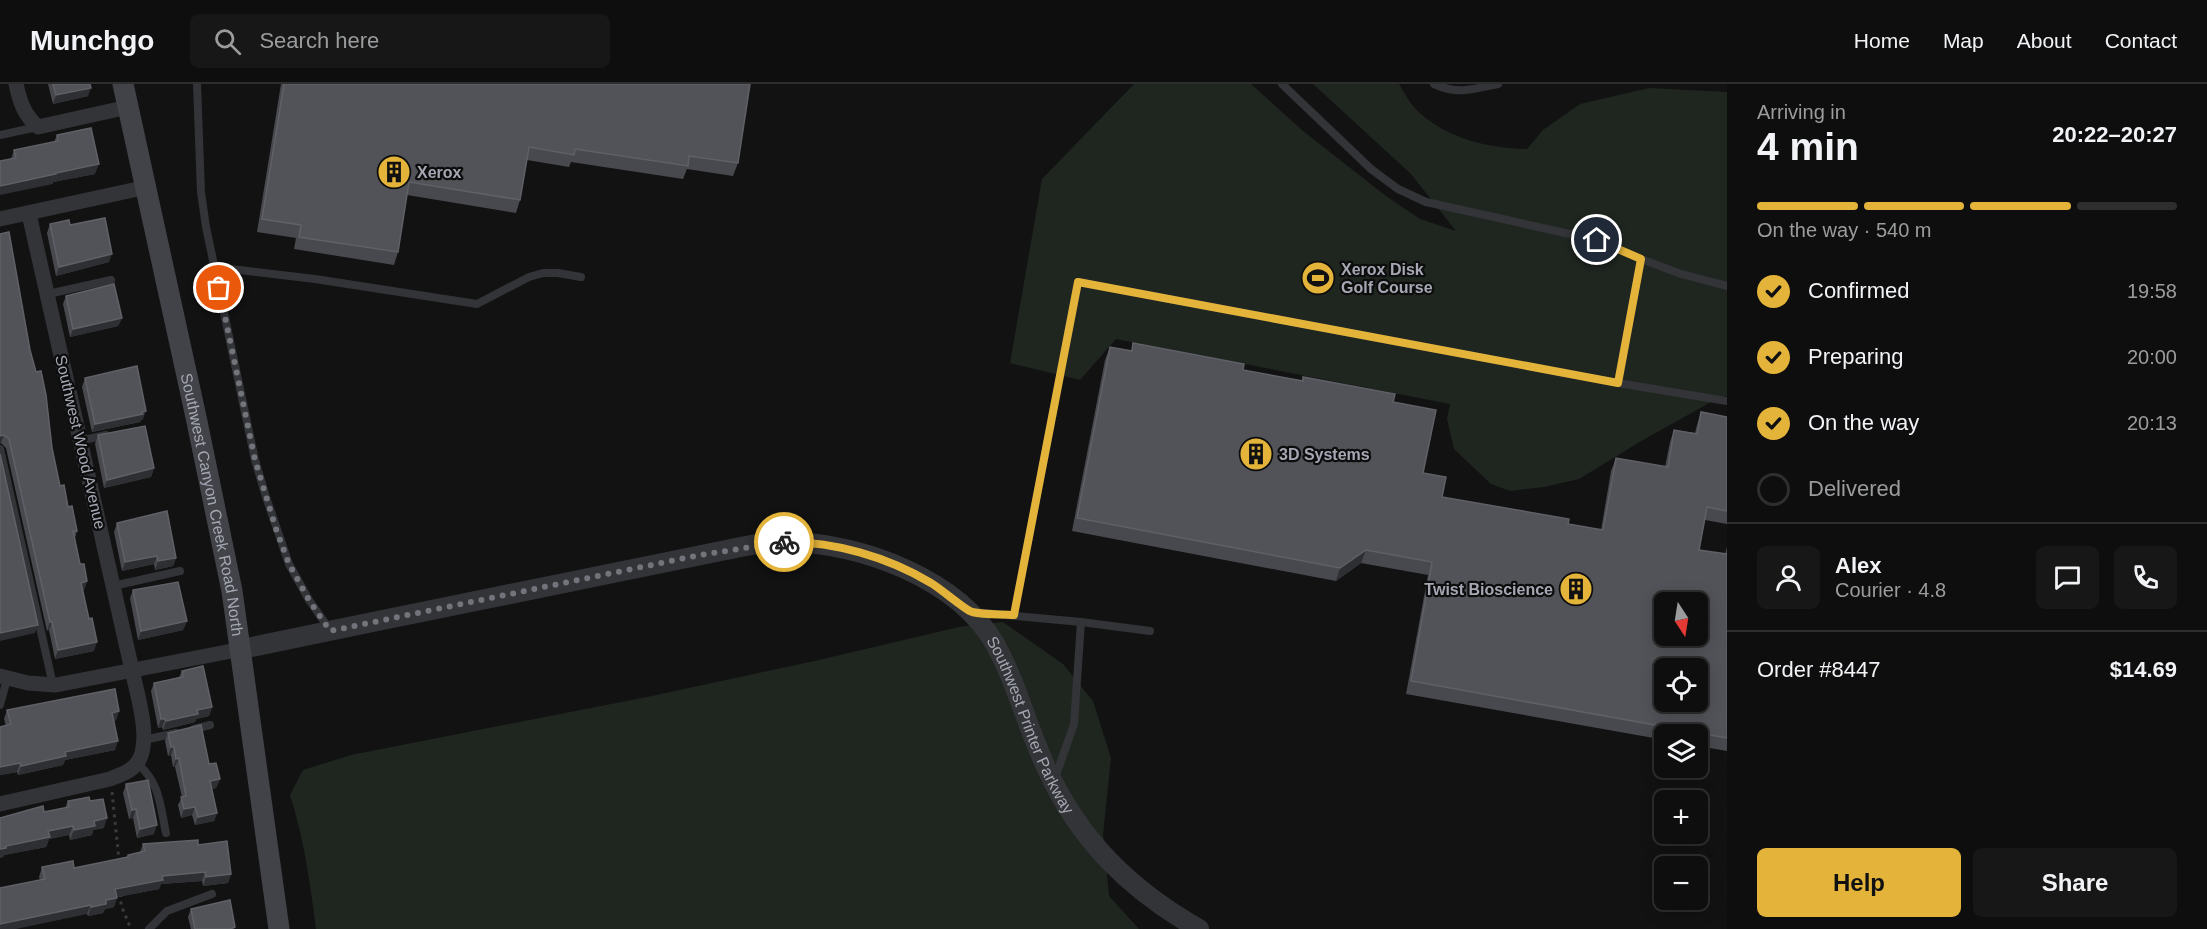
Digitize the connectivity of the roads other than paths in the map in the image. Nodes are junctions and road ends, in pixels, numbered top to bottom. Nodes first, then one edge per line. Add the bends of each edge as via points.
1 (16, 84) edge
2 (123, 84) edge
3 (197, 84) edge
4 (1282, 84) edge
5 (1434, 84) edge
6 (1498, 84) edge
7 (128, 107) junction
8 (38, 127) junction
9 (0, 135) edge
10 (147, 187) junction
11 (29, 214) junction
12 (0, 219) edge
13 (1641, 259) junction
14 (215, 267) junction
15 (581, 277) dead end
16 (111, 280) dead end
17 (1727, 286) edge
18 (48, 294) junction
19 (1618, 383) junction
20 (1727, 401) edge
21 (111, 434) edge
22 (79, 441) junction
23 (0, 449) edge
24 (180, 571) dead end
25 (113, 586) junction
26 (969, 612) junction
27 (1014, 615) junction
28 (1081, 622) junction
29 (330, 631) junction
30 (1150, 631) dead end
31 (242, 649) junction
32 (132, 670) junction
33 (3, 677) edge
34 (52, 685) junction
35 (0, 705) edge
36 (210, 725) dead end
37 (144, 740) junction
38 (137, 763) junction
39 (1054, 782) junction
40 (0, 804) edge
41 (166, 833) dead end
42 (212, 894) dead end
43 (149, 929) edge
44 (279, 929) edge
45 (1199, 929) edge

1 - 8 street via 28,119
2 - 7 main road, Southwest Canyon Creek Road North
3 - 14 lane via 201,192
4 - 13 lane via 1371,170 1398,189 1426,202 1597,240
5 - 6 lane via 1463,92
7 - 8 street
7 - 10 main road, Southwest Canyon Creek Road North
8 - 9 lane
10 - 11 street
10 - 31 main road, Southwest Canyon Creek Road North
11 - 12 street
11 - 18 street, Southwest Wood Avenue
13 - 17 lane
13 - 19 lane
14 - 15 lane via 477,304 543,273
14 - 29 lane via 266,497 289,564
16 - 18 lane
18 - 22 street, Southwest Wood Avenue
19 - 20 lane
19 - 27 lane via 1078,282
21 - 22 lane
22 - 25 street, Southwest Wood Avenue
23 - 34 lane
24 - 25 lane
25 - 32 street, Southwest Wood Avenue
26 - 27 lane
26 - 29 street, Southwest Printer Parkway via 930,582 894,565 831,546 787,542 700,555
26 - 39 street, Southwest Printer Parkway via 1002,657
27 - 28 lane
28 - 30 lane
28 - 39 lane via 1074,724
29 - 31 street, Southwest Printer Parkway
31 - 32 street
31 - 44 main road, Southwest Canyon Creek Road North
32 - 34 street
32 - 37 street, Southwest Wood Avenue
33 - 34 street
33 - 35 lane
36 - 37 lane
37 - 38 street
38 - 40 street via 110,779
38 - 41 lane via 157,788
39 - 45 street, Southwest Printer Parkway via 1072,816 1118,871 1161,906
42 - 43 lane via 167,911

